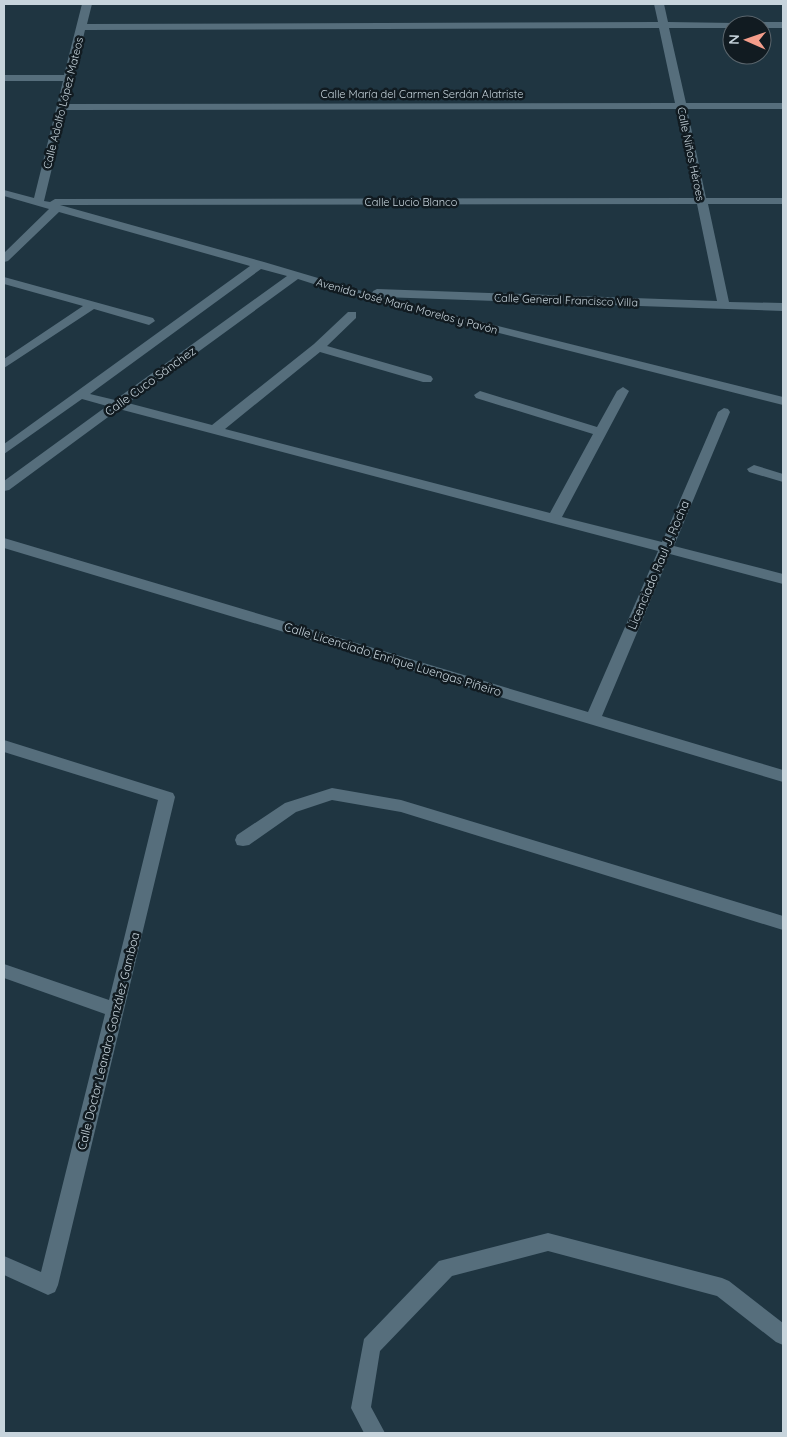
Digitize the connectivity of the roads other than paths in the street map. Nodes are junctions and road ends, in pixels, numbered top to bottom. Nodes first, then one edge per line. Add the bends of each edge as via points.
1 (87, 4) edge
2 (659, 4) edge
3 (82, 26) junction
4 (664, 26) junction
5 (722, 26) edge
6 (4, 78) edge
7 (69, 78) junction
8 (681, 106) junction
9 (783, 106) edge
10 (62, 107) junction
11 (4, 193) edge
12 (783, 201) edge
13 (38, 202) junction
14 (702, 202) junction
15 (57, 208) junction
16 (4, 259) edge
17 (260, 264) junction
18 (296, 275) junction
19 (4, 280) edge
20 (349, 292) junction
21 (92, 305) junction
22 (724, 305) junction
23 (783, 307) edge
24 (352, 315) dead end
25 (149, 321) dead end
26 (318, 347) junction
27 (4, 364) edge
28 (427, 379) dead end
29 (623, 391) dead end
30 (80, 395) junction
31 (480, 395) dead end
32 (783, 401) edge
33 (117, 404) junction
34 (724, 412) dead end
35 (215, 430) junction
36 (601, 432) junction
37 (4, 450) edge
38 (754, 469) dead end
39 (783, 478) edge
40 (4, 487) edge
41 (554, 519) junction
42 (4, 542) edge
43 (665, 548) junction
44 (783, 579) edge
45 (593, 719) junction
46 (4, 746) edge
47 (783, 776) edge
48 (242, 840) dead end
49 (783, 923) edge
50 (4, 971) edge
51 (116, 1010) junction
52 (4, 1265) edge
53 (783, 1335) edge
54 (375, 1433) edge

1 - 3 street, Calle Adolfo López Mateos
2 - 4 street, Calle Niños Héroes
3 - 4 street
3 - 7 street, Calle Adolfo López Mateos
4 - 5 street
4 - 8 street, Calle Niños Héroes
6 - 7 street
7 - 10 street, Calle Adolfo López Mateos
8 - 9 street, Calle María del Carmen Serdán Alatriste
8 - 10 street, Calle María del Carmen Serdán Alatriste
8 - 14 street, Calle Niños Héroes
10 - 13 street, Calle Adolfo López Mateos
11 - 13 street, Avenida José María Morelos y Pavón
12 - 14 street, Calle Lucio Blanco
13 - 14 street, Calle Lucio Blanco
13 - 15 street, Avenida José María Morelos y Pavón
14 - 22 street, Calle Niños Héroes
15 - 16 street
15 - 17 street, Avenida José María Morelos y Pavón
17 - 18 street, Avenida José María Morelos y Pavón
17 - 30 street
18 - 20 street, Avenida José María Morelos y Pavón
18 - 33 street, Calle Cuco Sánchez
19 - 21 street
20 - 22 street, Calle General Francisco Villa
20 - 32 street, Avenida José María Morelos y Pavón
21 - 25 street
21 - 27 street
22 - 23 street, Calle General Francisco Villa
24 - 26 street
26 - 28 street
26 - 35 street
29 - 36 street
30 - 33 street
30 - 37 street
31 - 36 street
33 - 35 street
33 - 40 street, Calle Cuco Sánchez
34 - 43 street, Licenciado Raul J. Rocha
35 - 41 street
36 - 41 street
38 - 39 street
41 - 43 street
42 - 45 street, Calle Licenciado Enrique Luengas Piñeiro
43 - 44 street
43 - 45 street, Licenciado Raul J. Rocha
45 - 47 street, Calle Licenciado Enrique Luengas Piñeiro
46 - 51 street, Calle Doctor Leandro González Gamboa via 167,798
48 - 49 street via 291,807 332,794 401,806
50 - 51 street
51 - 52 street, Calle Doctor Leandro González Gamboa via 48,1285
53 - 54 street via 722,1288 548,1242 446,1268 370,1346 360,1408

